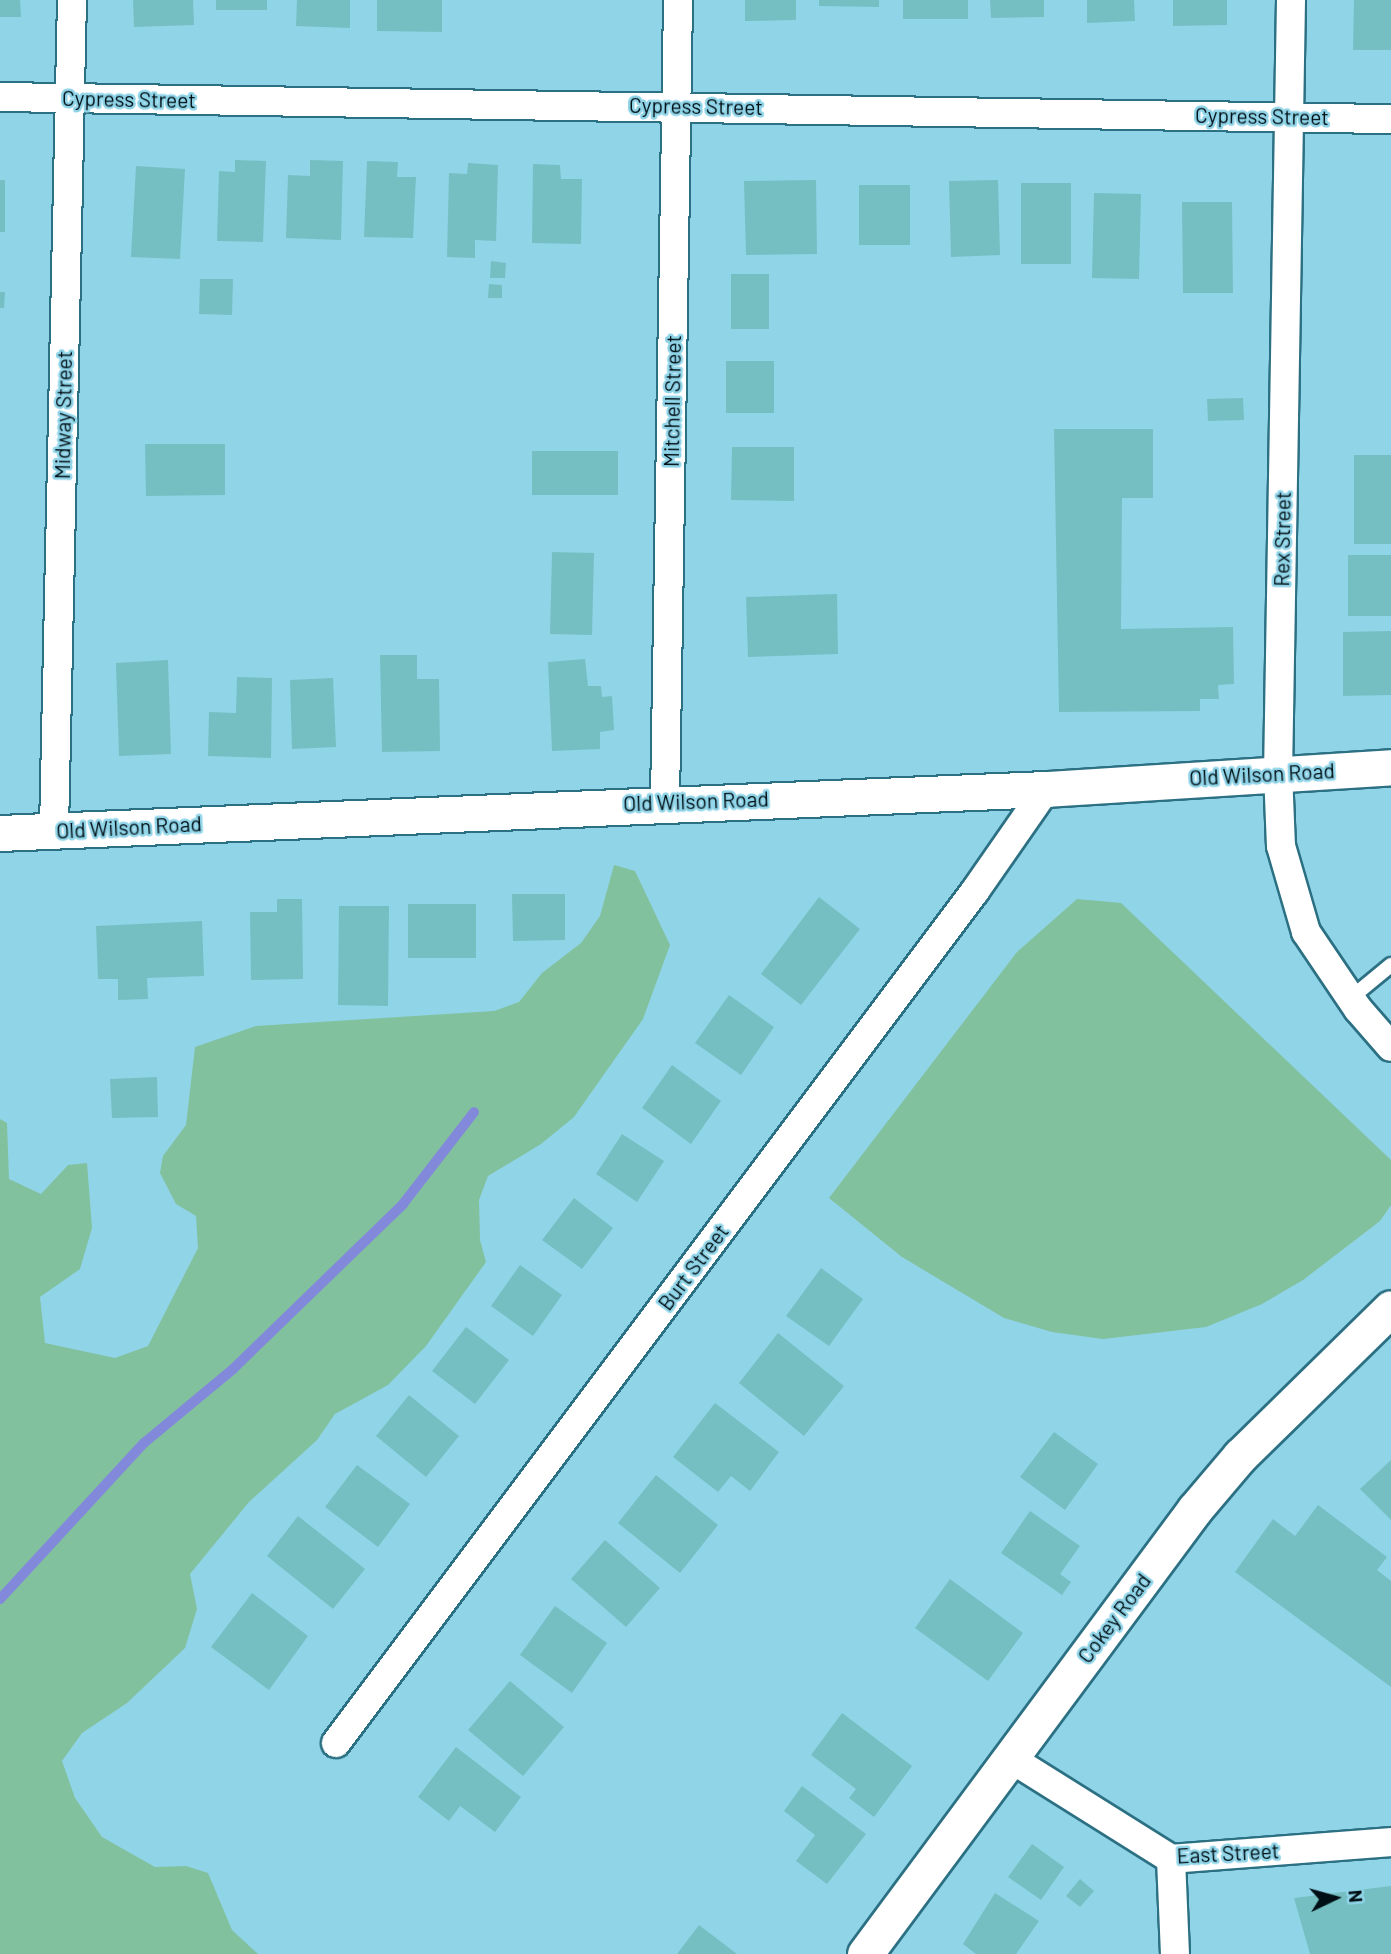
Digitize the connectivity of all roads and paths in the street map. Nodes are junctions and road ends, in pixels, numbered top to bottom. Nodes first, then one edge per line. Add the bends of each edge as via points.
1 (72, 0) edge
2 (678, 0) edge
3 (1292, 0) edge
4 (0, 97) edge
5 (71, 99) junction
6 (677, 106) junction
7 (1290, 117) junction
8 (1391, 119) edge
9 (1391, 767) edge
10 (1278, 772) junction
11 (1046, 789) junction
12 (665, 802) junction
13 (54, 830) junction
14 (0, 832) edge
15 (1391, 965) edge
16 (1350, 998) junction
17 (1391, 1047) edge
18 (1391, 1308) edge
19 (336, 1743) dead end
20 (1010, 1758) junction
21 (1391, 1842) edge
22 (1171, 1859) junction
23 (865, 1954) edge
24 (1175, 1954) edge

1 - 5 street, Midway Street
2 - 6 street, Mitchell Street
3 - 7 street, Rex Street
4 - 5 street, Cypress Street
5 - 6 street, Cypress Street
5 - 13 street, Midway Street
6 - 7 street, Cypress Street
6 - 12 street, Mitchell Street
7 - 8 street, Cypress Street
7 - 10 street, Rex Street
9 - 10 street, Old Wilson Road
10 - 11 street, Old Wilson Road
10 - 16 street, Rex Street via 1281,846 1292,889 1306,932
11 - 12 street, Old Wilson Road
11 - 19 street, Burt Street
12 - 13 street, Old Wilson Road
13 - 14 street, Old Wilson Road
15 - 16 lane
16 - 17 street, Rex Street
18 - 20 street, Cokey Road via 1222,1477
20 - 22 street, East Street
20 - 23 street, Cokey Road
21 - 22 street, East Street
22 - 24 street

